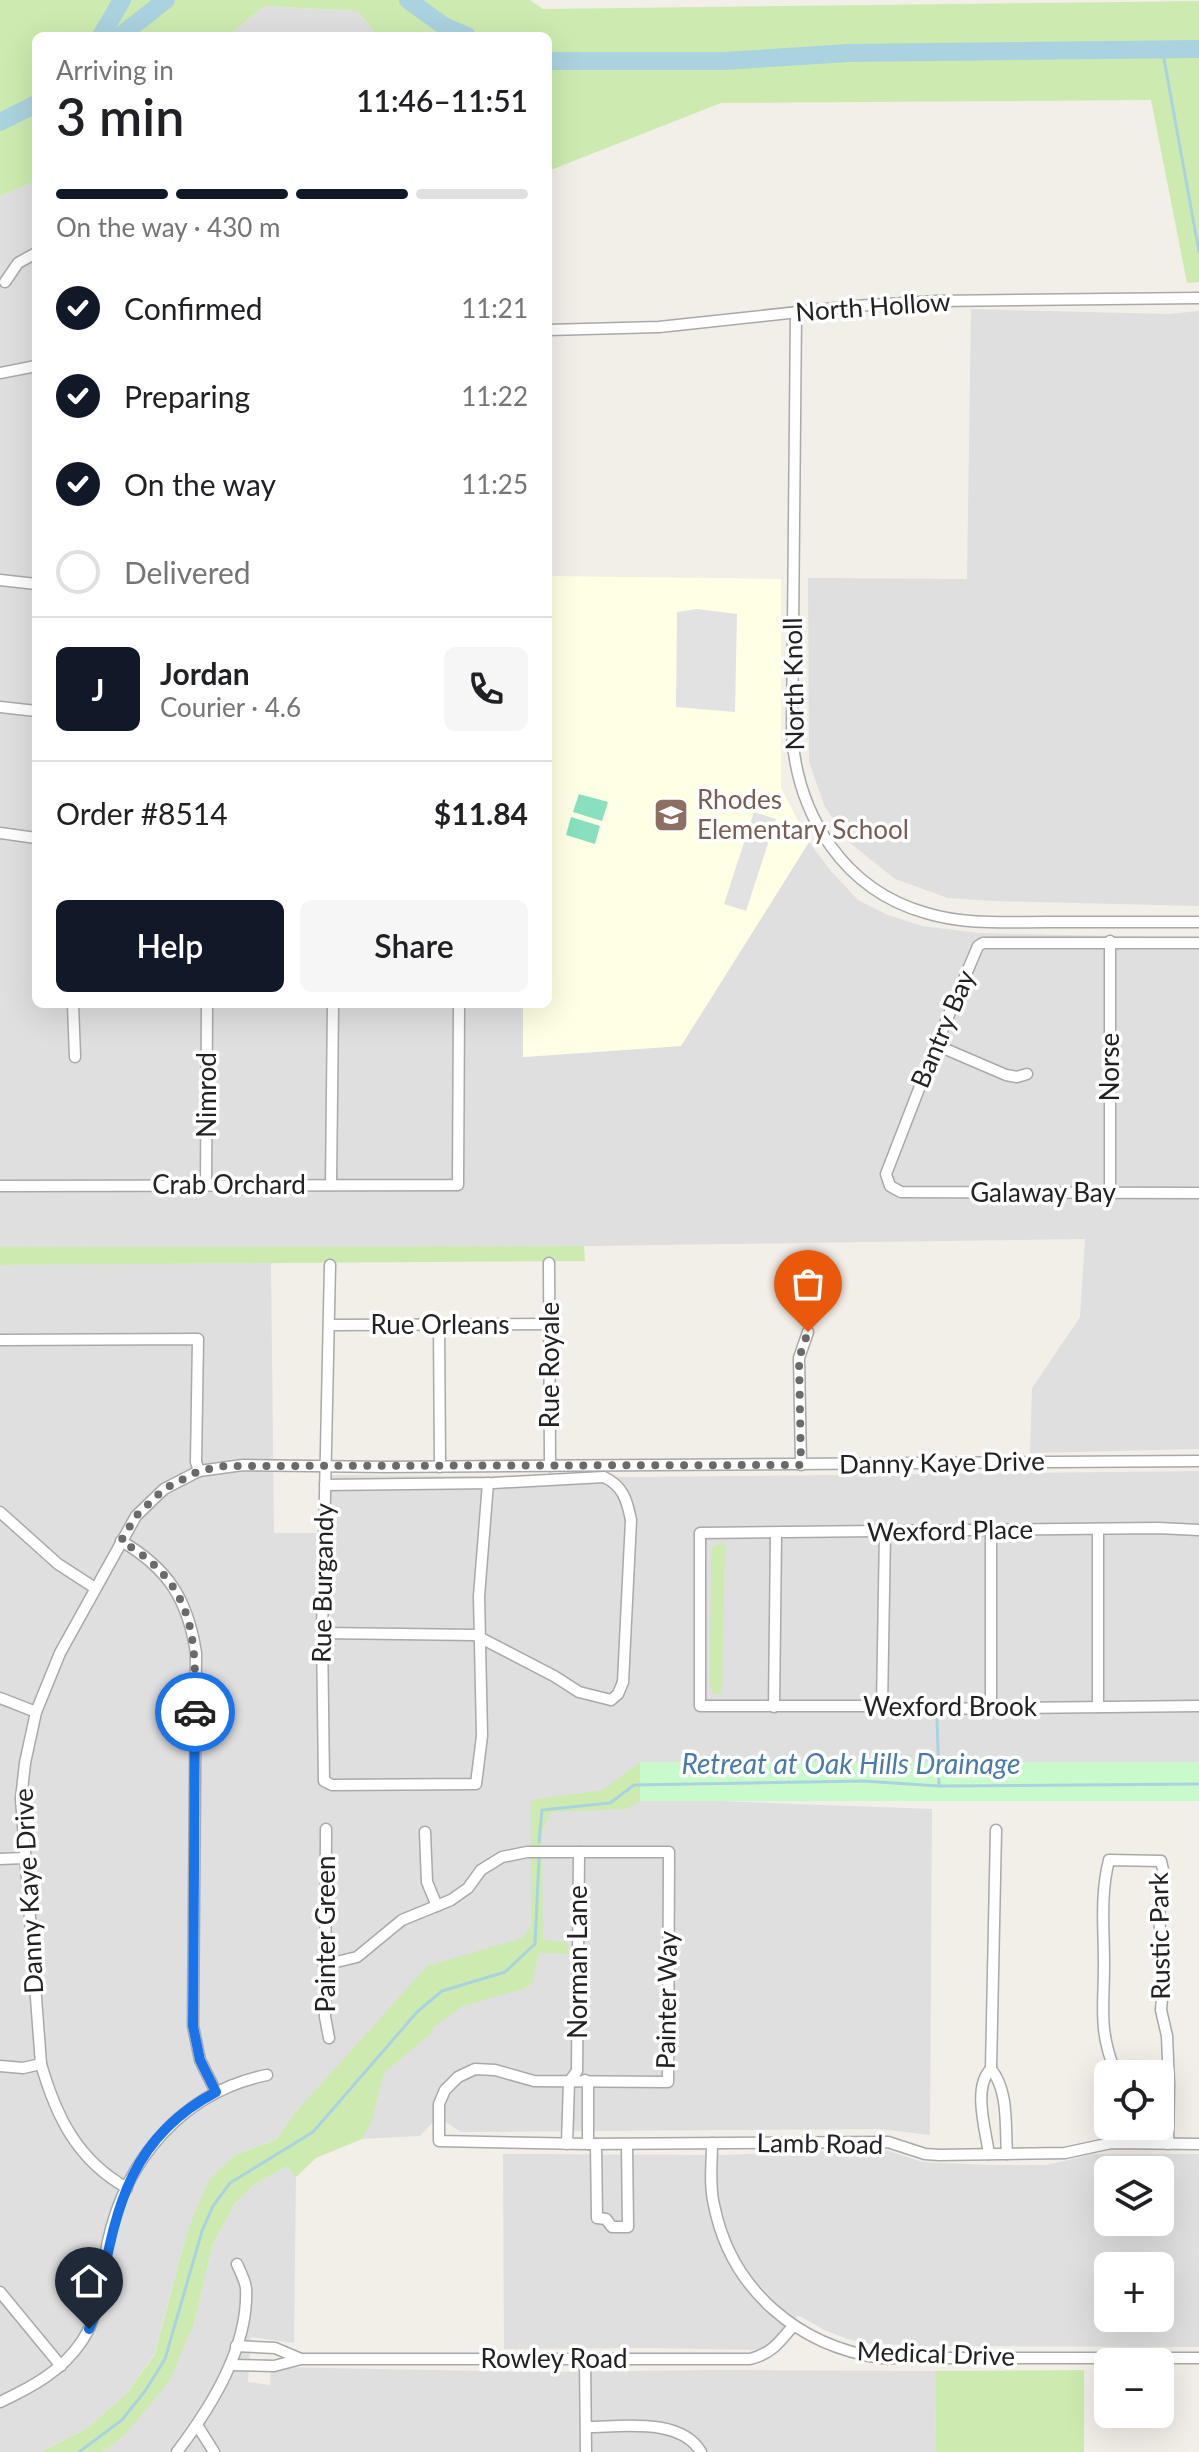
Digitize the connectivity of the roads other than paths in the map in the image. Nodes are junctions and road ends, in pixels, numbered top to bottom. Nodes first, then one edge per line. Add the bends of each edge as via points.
1 (32, 255) edge
2 (5, 282) dead end
3 (1199, 298) edge
4 (796, 312) junction
5 (552, 330) edge
6 (32, 367) edge
7 (0, 373) edge
8 (0, 580) edge
9 (32, 584) edge
10 (0, 707) edge
11 (32, 711) edge
12 (0, 833) edge
13 (32, 837) edge
14 (1199, 922) edge
15 (1110, 941) junction
16 (1199, 943) edge
17 (73, 1008) edge
18 (207, 1008) edge
19 (333, 1008) edge
20 (459, 1008) edge
21 (936, 1045) junction
22 (75, 1057) dead end
23 (1027, 1074) dead end
24 (206, 1185) junction
25 (331, 1185) junction
26 (0, 1186) edge
27 (890, 1186) joint
28 (1110, 1193) junction
29 (1199, 1193) edge
30 (549, 1263) dead end
31 (330, 1265) dead end
32 (439, 1324) junction
33 (549, 1324) junction
34 (331, 1325) junction
35 (808, 1332) dead end
36 (0, 1340) edge
37 (1199, 1461) edge
38 (801, 1465) junction
39 (327, 1466) junction
40 (550, 1466) junction
41 (440, 1467) junction
42 (480, 1467) junction
43 (494, 1467) junction
44 (199, 1471) junction
45 (488, 1483) junction
46 (325, 1485) junction
47 (0, 1512) edge
48 (991, 1530) junction
49 (1098, 1530) junction
50 (1199, 1530) edge
51 (885, 1532) junction
52 (776, 1534) junction
53 (121, 1541) junction
54 (95, 1588) junction
55 (322, 1633) junction
56 (481, 1638) junction
57 (0, 1698) edge
58 (700, 1706) joint
59 (882, 1706) junction
60 (991, 1706) junction
61 (1199, 1706) edge
62 (774, 1707) junction
63 (1098, 1707) junction
64 (36, 1712) junction
65 (326, 1829) dead end
66 (996, 1830) dead end
67 (425, 1832) dead end
68 (579, 1852) junction
69 (24, 1858) junction
70 (0, 1859) edge
71 (437, 1906) junction
72 (324, 1965) junction
73 (329, 2038) dead end
74 (1111, 2060) edge
75 (1166, 2060) edge
76 (41, 2064) junction
77 (0, 2066) edge
78 (991, 2069) junction
79 (577, 2071) junction
80 (267, 2075) dead end
81 (569, 2082) junction
82 (588, 2083) junction
83 (216, 2092) junction
84 (1167, 2140) edge
85 (439, 2141) joint
86 (712, 2143) junction
87 (1148, 2143) joint
88 (567, 2144) junction
89 (592, 2144) junction
90 (627, 2144) junction
91 (1168, 2144) junction
92 (1199, 2144) edge
93 (989, 2154) junction
94 (1007, 2154) junction
95 (127, 2188) junction
96 (237, 2264) dead end
97 (0, 2292) edge
98 (793, 2326) junction
99 (236, 2346) junction
100 (1199, 2358) edge
101 (301, 2359) junction
102 (585, 2359) junction
103 (230, 2365) junction
104 (61, 2366) junction
105 (0, 2402) edge
106 (197, 2425) junction
107 (586, 2427) junction
108 (177, 2452) edge
109 (214, 2452) edge
110 (586, 2452) edge
111 (701, 2452) edge

1 - 2 street via 18,263
3 - 4 street, North Hollow via 937,301
4 - 5 street, North Hollow via 659,327
4 - 14 street, North Knoll via 792,735 801,790 827,842 871,887 903,905 947,919
6 - 7 street
8 - 9 street
10 - 11 street
12 - 13 street
15 - 16 street, Bantry Bay
15 - 21 street, Bantry Bay via 983,943
15 - 28 street, Norse
17 - 22 street
18 - 24 street, Nimrod
19 - 25 street
20 - 25 street, Crab Orchard via 458,1185
21 - 23 street via 1006,1075
21 - 27 street, Bantry Bay via 887,1167
24 - 25 street, Crab Orchard
24 - 26 street, Crab Orchard
27 - 28 street, Galaway Bay via 901,1192
28 - 29 street, Galaway Bay
30 - 33 street, Rue Royale
31 - 34 street, Rue Burgandy
32 - 33 street, Rue Orleans
32 - 34 street, Rue Orleans
32 - 41 street
33 - 40 street, Rue Royale
34 - 39 street, Rue Burgandy
35 - 38 street via 799,1358
36 - 44 street via 198,1339
37 - 38 street, Danny Kaye Drive
38 - 40 street, Danny Kaye Drive
39 - 41 street, Danny Kaye Drive
39 - 44 street, Danny Kaye Drive via 243,1465
39 - 46 street, Rue Burgandy
40 - 43 street, Danny Kaye Drive
41 - 42 street, Danny Kaye Drive
42 - 43 street, Danny Kaye Drive
42 - 45 street
43 - 45 street
44 - 53 street, Danny Kaye Drive via 154,1497
45 - 46 street
45 - 56 street
45 - 56 street via 604,1477 626,1496 631,1520 623,1682 611,1700 579,1692
46 - 55 street, Rue Burgandy
47 - 54 street via 58,1564
48 - 49 street, Wexford Place
48 - 51 street, Wexford Place
48 - 60 street
49 - 50 street, Wexford Place
49 - 63 street
51 - 52 street, Wexford Place
51 - 59 street
52 - 58 street, Wexford Place via 700,1533
52 - 62 street
53 - 54 street, Danny Kaye Drive
53 - 83 street via 162,1571 181,1601 196,1653 193,2026 200,2060
54 - 64 street, Danny Kaye Drive
55 - 56 street
55 - 56 street, Rue Burgandy via 322,1758 324,1781 332,1785 476,1784 482,1736
57 - 64 street
58 - 62 street, Wexford Brook
59 - 60 street, Wexford Brook
59 - 62 street, Wexford Brook
60 - 63 street, Wexford Brook
61 - 63 street, Wexford Brook
64 - 69 street, Danny Kaye Drive via 21,1799
65 - 72 street, Painter Green
66 - 78 street
67 - 71 street via 427,1882
68 - 71 street, Painter Way via 502,1857 481,1870 472,1892
68 - 79 street, Norman Lane
68 - 82 street, Painter Way via 669,1852 668,2082
69 - 70 street
69 - 76 street, Danny Kaye Drive
71 - 72 street, Painter Way via 402,1920 357,1957
72 - 73 street, Painter Green
74 - 75 street, Rustic Park via 1101,2020 1101,1911 1109,1860 1161,1861
76 - 77 street
76 - 95 street, Danny Kaye Drive via 52,2102 70,2135 99,2168
78 - 93 street via 981,2091
78 - 94 street via 1003,2092
79 - 81 street, Norman Lane
79 - 82 street, Norman Lane
80 - 83 street
81 - 82 street, Painter Way
81 - 85 street, Painter Way via 475,2069 445,2090 439,2104
81 - 88 street
82 - 89 street
83 - 95 street via 156,2139
84 - 91 street, Rustic Park
85 - 88 street, Lamb Road
86 - 90 street, Lamb Road
86 - 93 street, Lamb Road via 888,2142 925,2154
86 - 98 street, Medical Drive via 713,2202 724,2240 743,2275
87 - 91 street, Lamb Road
87 - 94 street, Lamb Road
88 - 89 street, Lamb Road
89 - 90 street, Lamb Road
89 - 90 street via 597,2218 612,2227 628,2227
91 - 92 street, Lamb Road
93 - 94 street, Lamb Road
95 - 104 street via 111,2231 95,2315
96 - 99 street via 246,2286
97 - 104 street
98 - 100 street, Medical Drive via 832,2347 881,2358
98 - 102 street, Rowley Road via 774,2349 750,2359
99 - 101 street, Rowley Road via 275,2348
99 - 103 street
101 - 102 street, Rowley Road
101 - 103 street, Rowley Road via 274,2366
102 - 107 street
103 - 106 street
104 - 105 street
106 - 108 street
106 - 109 street
107 - 110 street
107 - 111 street via 675,2430

